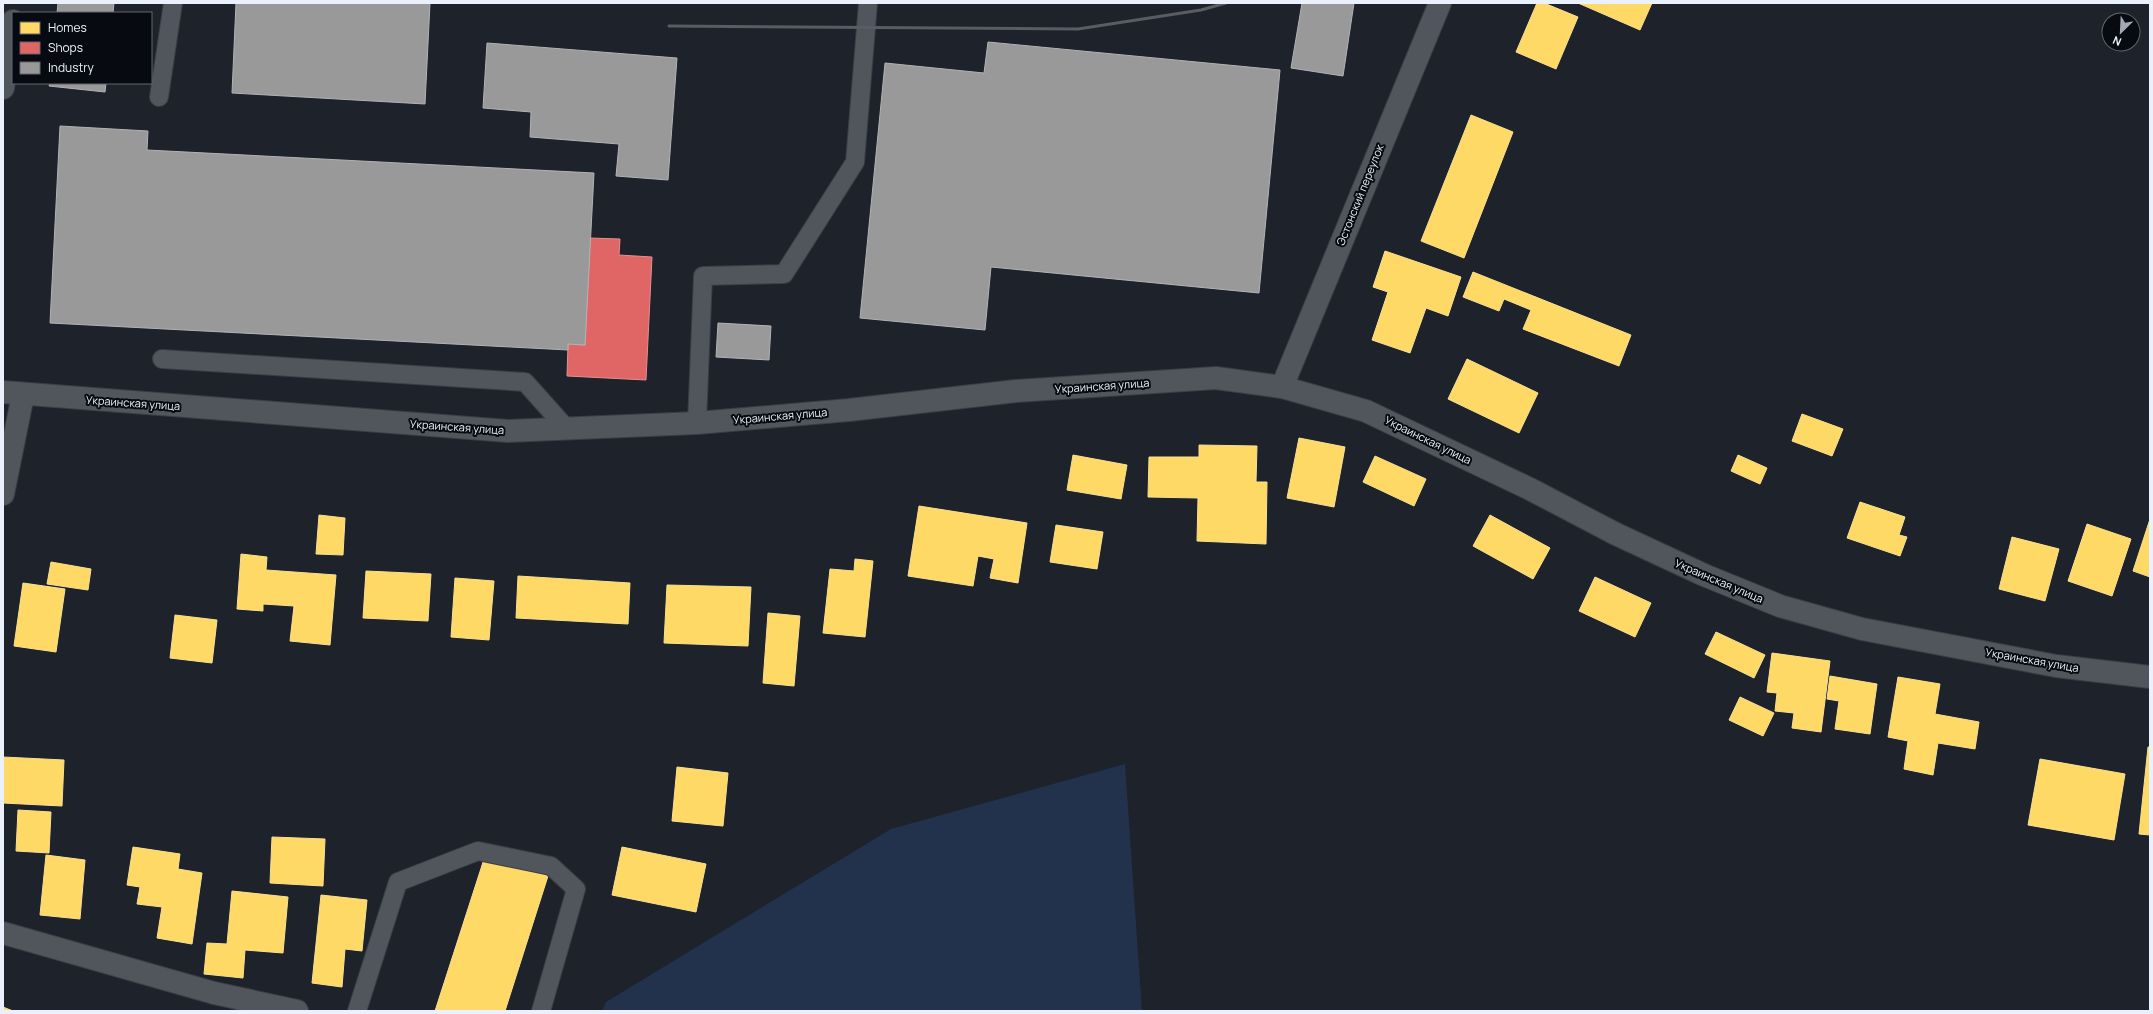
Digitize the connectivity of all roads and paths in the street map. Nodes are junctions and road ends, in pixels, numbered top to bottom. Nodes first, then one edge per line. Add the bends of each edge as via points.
1 (173, 3) edge
2 (868, 3) edge
3 (1440, 3) edge
4 (12, 28) edge
5 (3, 88) edge
6 (159, 97) dead end
7 (162, 359) dead end
8 (1282, 387) junction
9 (13, 393) edge
10 (697, 423) junction
11 (567, 429) junction
12 (3, 494) edge
13 (2150, 677) edge
14 (3, 920) edge
15 (3, 933) edge
16 (27, 941) junction
17 (297, 1011) edge
18 (357, 1011) edge
19 (541, 1011) edge

1 - 6 lane
2 - 10 lane via 855,162 784,274 704,276
3 - 8 street, Эстонский переулок
4 - 5 street
7 - 11 lane via 525,382
8 - 10 street, Украинская улица via 1216,378 1016,391 849,410
8 - 13 street, Украинская улица via 1366,411 1663,556 1780,606 1877,632 2056,666
9 - 11 street, Украинская улица via 508,431
9 - 12 street
10 - 11 street, Украинская улица
14 - 16 street
15 - 16 street
16 - 17 street via 214,994
18 - 19 lane via 398,882 478,851 551,866 576,889

